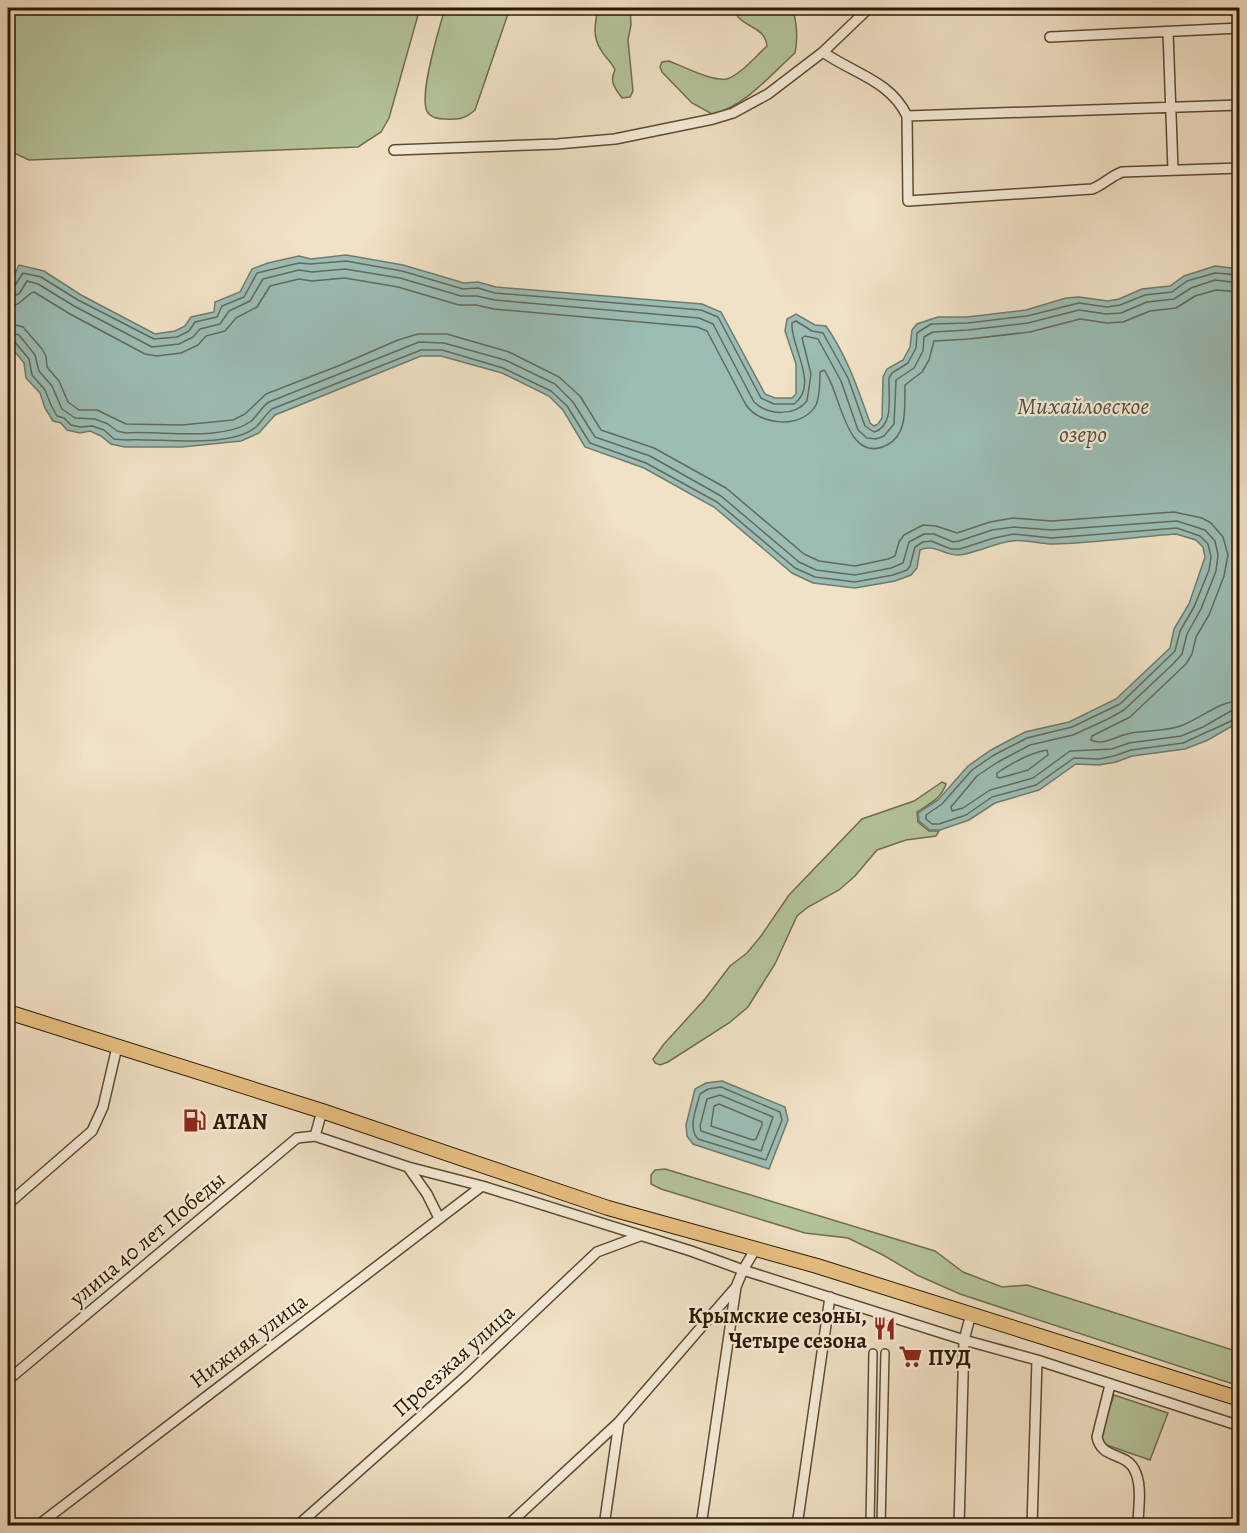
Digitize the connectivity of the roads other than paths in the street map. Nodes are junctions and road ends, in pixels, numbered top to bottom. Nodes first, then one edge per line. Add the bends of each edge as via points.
1 (869, 8) edge
2 (1239, 28) edge
3 (1168, 32) junction
4 (1050, 37) dead end
5 (823, 52) junction
6 (1239, 105) edge
7 (1171, 107) junction
8 (907, 116) junction
9 (394, 150) dead end
10 (1239, 168) edge
11 (1173, 170) junction
12 (8, 1012) edge
13 (117, 1047) junction
14 (322, 1112) junction
15 (315, 1136) junction
16 (408, 1167) junction
17 (482, 1186) junction
18 (8, 1204) edge
19 (439, 1218) junction
20 (640, 1236) junction
21 (756, 1248) junction
22 (743, 1270) junction
23 (736, 1287) junction
24 (830, 1297) junction
25 (971, 1314) junction
26 (964, 1340) junction
27 (873, 1353) dead end
28 (885, 1353) dead end
29 (1037, 1360) junction
30 (8, 1380) edge
31 (873, 1382) junction
32 (884, 1383) junction
33 (1110, 1385) junction
34 (1239, 1398) edge
35 (619, 1422) junction
36 (1239, 1426) edge
37 (871, 1471) junction
38 (882, 1471) junction
39 (37, 1526) edge
40 (297, 1526) edge
41 (507, 1526) edge
42 (604, 1526) edge
43 (701, 1526) edge
44 (797, 1526) edge
45 (870, 1526) edge
46 (881, 1526) edge
47 (959, 1526) edge
48 (1032, 1526) edge
49 (1138, 1526) edge

1 - 5 street
2 - 3 street
3 - 4 street
3 - 7 street
5 - 8 street via 888,90
5 - 9 street via 751,104 713,119 615,139
6 - 7 street
7 - 8 street
7 - 11 street
8 - 11 street via 908,201 1092,189 1122,172
10 - 11 street
12 - 13 main road
13 - 14 main road
13 - 18 street via 103,1107 92,1131
14 - 15 street
14 - 21 main road via 608,1208
15 - 16 street
15 - 30 street, улица 40 лет Победы via 295,1139
16 - 17 street
16 - 19 street
17 - 19 street, Нижняя улица
17 - 20 street
19 - 39 street, Нижняя улица
20 - 22 street
20 - 40 street, Проезжая улица via 597,1252 465,1377
21 - 22 street
21 - 25 main road
22 - 23 street
22 - 24 street
23 - 35 street
23 - 43 street
24 - 26 street
24 - 44 street
25 - 26 street
25 - 34 main road
26 - 29 street
26 - 47 street
27 - 31 street
28 - 32 street
29 - 33 street
29 - 48 street
31 - 32 street
31 - 37 street
32 - 38 street
33 - 36 street
33 - 49 street via 1098,1445 1133,1466 1139,1486
35 - 41 street
35 - 42 street
37 - 38 street
37 - 45 street
38 - 46 street

